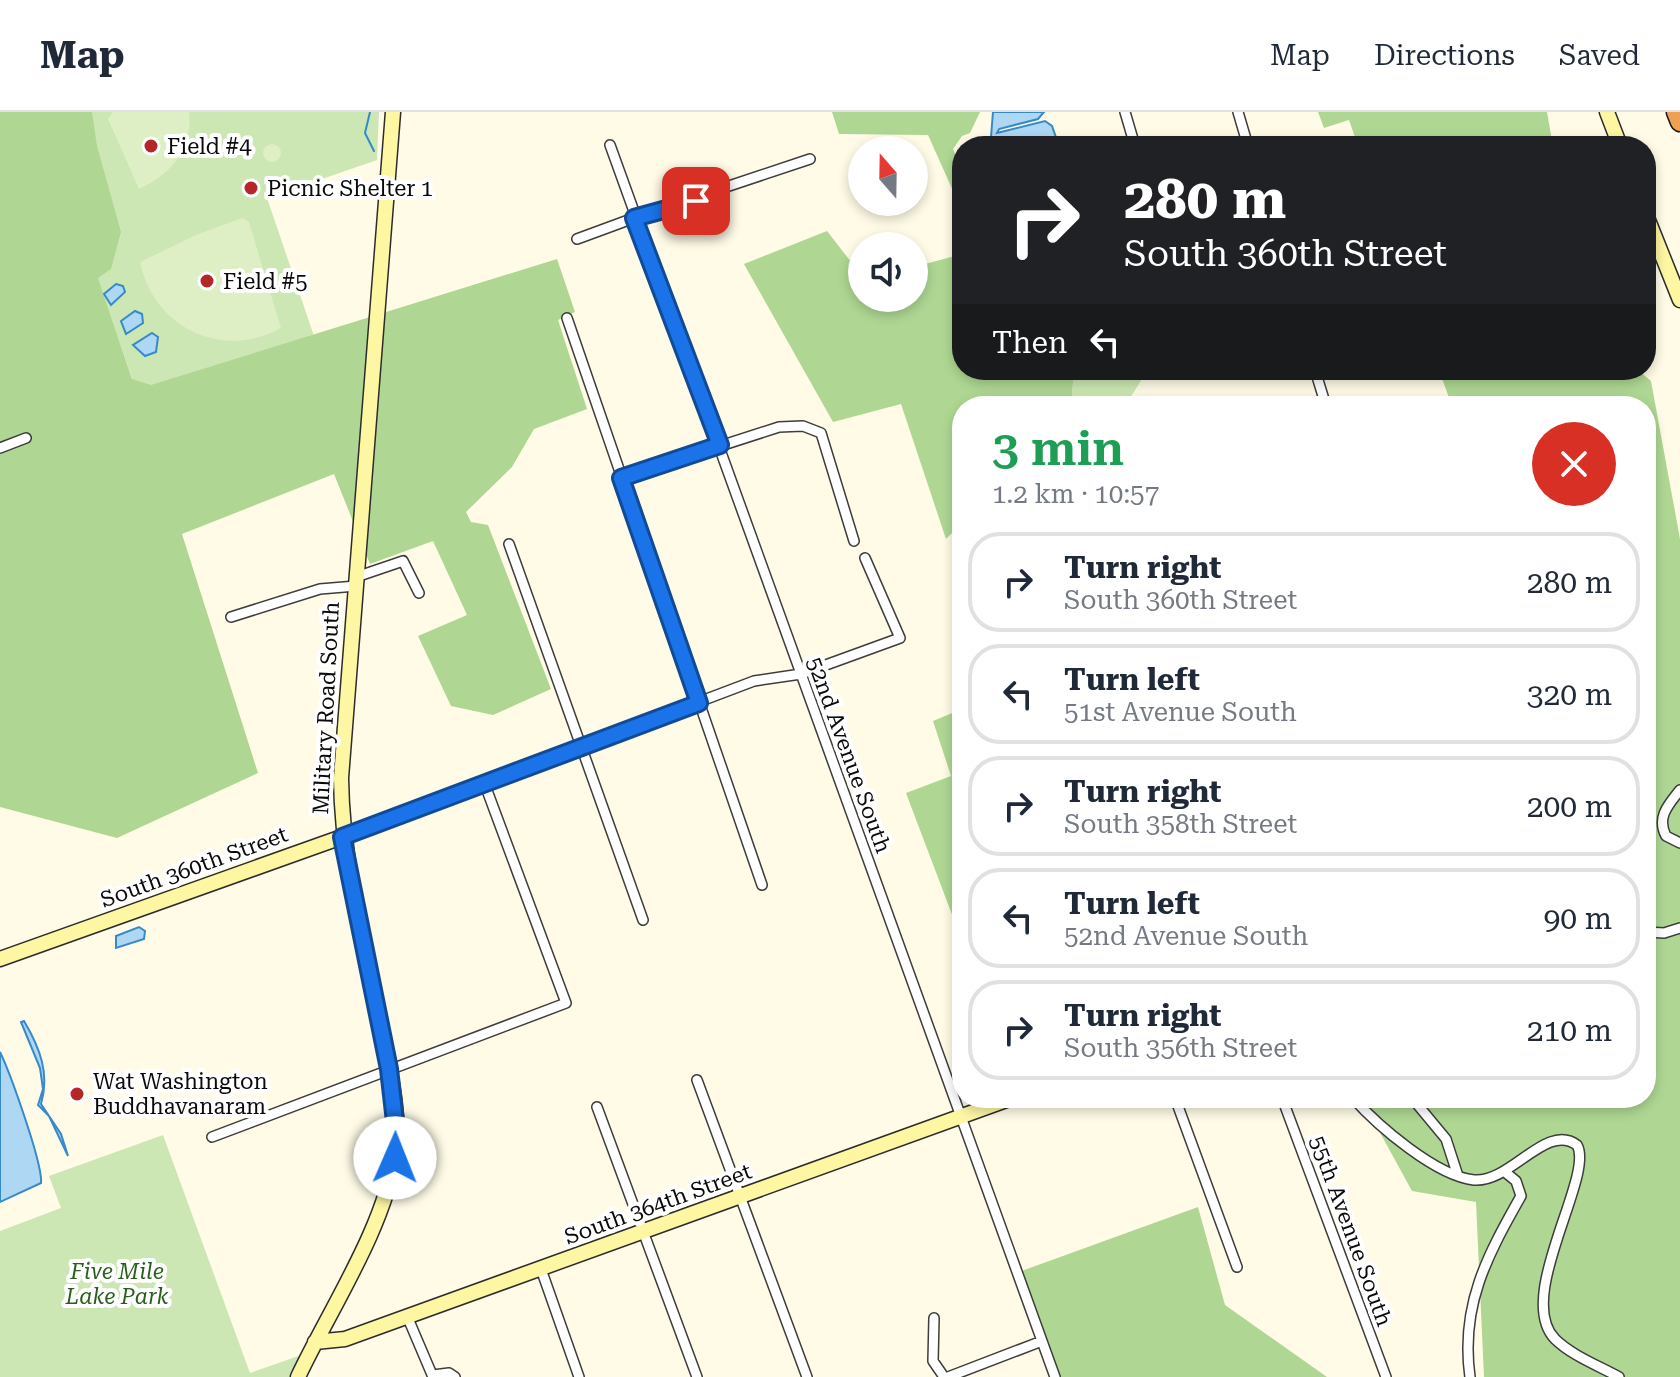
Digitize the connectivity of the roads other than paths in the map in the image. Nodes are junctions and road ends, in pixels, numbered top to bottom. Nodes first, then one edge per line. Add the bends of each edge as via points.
1 (393, 112) edge
2 (1125, 112) edge
3 (1238, 112) edge
4 (1607, 112) edge
5 (1676, 112) edge
6 (1680, 122) edge
7 (1132, 136) edge
8 (1245, 136) edge
9 (1616, 136) edge
10 (610, 145) dead end
11 (810, 159) dead end
12 (634, 218) junction
13 (577, 239) dead end
14 (1656, 240) edge
15 (1680, 300) edge
16 (567, 318) dead end
17 (26, 438) dead end
18 (720, 445) junction
19 (0, 448) edge
20 (621, 478) junction
21 (854, 541) dead end
22 (509, 544) dead end
23 (865, 558) dead end
24 (356, 582) junction
25 (419, 593) dead end
26 (231, 617) dead end
27 (801, 674) junction
28 (699, 703) junction
29 (581, 749) junction
30 (485, 785) junction
31 (1680, 790) edge
32 (342, 837) junction
33 (1680, 843) edge
34 (762, 885) dead end
35 (643, 920) dead end
36 (1680, 928) edge
37 (1656, 933) edge
38 (0, 959) edge
39 (389, 1069) junction
40 (697, 1080) dead end
41 (952, 1095) edge
42 (597, 1107) dead end
43 (957, 1108) edge
44 (985, 1108) edge
45 (1179, 1108) edge
46 (1286, 1108) edge
47 (1364, 1108) edge
48 (1420, 1108) edge
49 (960, 1117) junction
50 (212, 1137) dead end
51 (1505, 1172) junction
52 (1458, 1176) junction
53 (739, 1198) junction
54 (641, 1233) junction
55 (1237, 1267) dead end
56 (541, 1269) junction
57 (407, 1316) junction
58 (934, 1318) dead end
59 (1042, 1341) junction
60 (315, 1342) junction
61 (433, 1376) edge
62 (298, 1377) edge
63 (455, 1377) edge
64 (579, 1377) edge
65 (697, 1377) edge
66 (807, 1377) edge
67 (946, 1377) edge
68 (1055, 1377) edge
69 (1386, 1377) edge
70 (1470, 1377) edge
71 (1619, 1377) edge

1 - 24 main road, Military Road South
2 - 7 street
3 - 8 street
4 - 9 main road
5 - 6 highway
10 - 12 street, 52nd Avenue South
11 - 12 street via 681,207
12 - 13 street
12 - 18 street, 52nd Avenue South
14 - 15 main road
16 - 20 street
17 - 19 street
18 - 20 street
18 - 21 street via 779,427 803,426 821,433
18 - 27 street, 52nd Avenue South
20 - 28 street
22 - 29 street
23 - 27 street, South 360th Street via 900,638
24 - 25 street via 403,561
24 - 26 street
24 - 32 main road, Military Road South via 343,740
27 - 28 street, South 360th Street via 754,681
27 - 41 street, 52nd Avenue South
28 - 29 street, South 360th Street
28 - 34 street
29 - 30 street, South 360th Street
29 - 35 street
30 - 32 street, South 360th Street
30 - 39 street via 566,1003
31 - 33 street via 1661,823 1666,836
32 - 38 main road, South 360th Street
32 - 39 main road, Military Road South
36 - 37 street
39 - 50 street
39 - 60 main road, Military Road South via 397,1139 390,1181
40 - 53 street
42 - 54 street
43 - 49 street, 52nd Avenue South
44 - 49 main road, South 364th Street
45 - 55 street
46 - 69 street, 55th Avenue South
47 - 52 street via 1402,1143
48 - 52 street via 1446,1139
49 - 53 main road, South 364th Street
49 - 59 street, 52nd Avenue South
51 - 52 street via 1475,1180
51 - 70 street via 1516,1181 1521,1196 1471,1299
51 - 71 street via 1552,1140 1570,1140 1580,1149 1582,1168 1552,1257 1547,1319 1558,1341
53 - 54 main road, South 364th Street
53 - 66 street
54 - 56 main road, South 364th Street
54 - 65 street
56 - 57 main road, South 364th Street
56 - 64 street
57 - 60 main road, South 364th Street via 345,1339
57 - 61 street
58 - 67 street via 933,1361
59 - 67 street
59 - 68 street, 52nd Avenue South
60 - 62 main road, Military Road South
61 - 63 street

